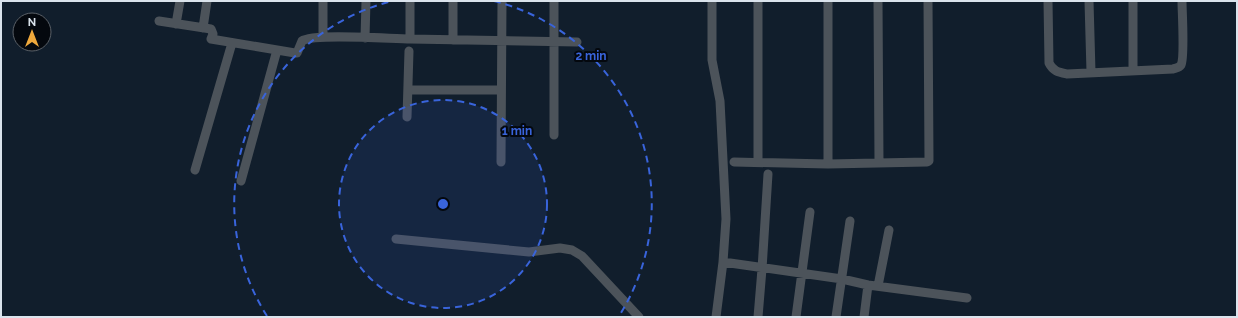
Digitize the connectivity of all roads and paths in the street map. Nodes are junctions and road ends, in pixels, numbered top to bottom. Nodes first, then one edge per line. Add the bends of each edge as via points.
1 (180, 1) edge
2 (207, 1) edge
3 (323, 1) edge
4 (366, 1) edge
5 (410, 1) edge
6 (453, 1) edge
7 (502, 1) edge
8 (554, 1) edge
9 (712, 1) edge
10 (758, 1) edge
11 (828, 1) edge
12 (878, 1) edge
13 (928, 1) edge
14 (1048, 1) edge
15 (1090, 1) edge
16 (1133, 1) edge
17 (1182, 1) edge
18 (160, 21) dead end
19 (176, 24) junction
20 (203, 28) junction
21 (323, 37) junction
22 (365, 38) junction
23 (410, 39) junction
24 (452, 40) junction
25 (502, 42) junction
26 (554, 42) junction
27 (577, 42) dead end
28 (232, 43) junction
29 (277, 50) junction
30 (410, 51) dead end
31 (1133, 70) junction
32 (1091, 72) junction
33 (408, 90) junction
34 (501, 90) junction
35 (408, 117) dead end
36 (554, 135) dead end
37 (501, 162) dead end
38 (734, 162) dead end
39 (758, 162) junction
40 (879, 163) junction
41 (828, 164) junction
42 (195, 170) dead end
43 (768, 174) dead end
44 (241, 181) dead end
45 (810, 212) dead end
46 (850, 221) dead end
47 (889, 230) dead end
48 (396, 239) dead end
49 (723, 262) junction
50 (762, 268) junction
51 (802, 274) junction
52 (842, 279) junction
53 (868, 285) junction
54 (878, 286) junction
55 (967, 298) dead end
56 (639, 317) edge
57 (716, 317) edge
58 (758, 317) edge
59 (796, 317) edge
60 (836, 317) edge
61 (864, 317) edge

1 - 19 street
2 - 20 street
3 - 21 street
4 - 22 street
5 - 23 street
6 - 24 street
7 - 25 street
8 - 26 street
9 - 49 street via 712,60 720,101 724,163 726,219
10 - 39 street
11 - 41 street
12 - 40 street
13 - 40 street via 929,161
14 - 32 street via 1049,63 1059,73
15 - 32 street
16 - 31 street
17 - 31 street via 1182,64 1173,69
18 - 19 street
19 - 20 street
20 - 28 street via 211,29 211,39
21 - 22 street
21 - 29 street via 305,39 297,53
22 - 23 street
23 - 24 street
24 - 25 street
25 - 26 street
25 - 34 street
26 - 27 street
26 - 36 street
28 - 29 street
28 - 42 street
29 - 44 street
30 - 33 street
31 - 32 street
33 - 34 street
33 - 35 street
34 - 37 street
38 - 39 street
39 - 41 street
40 - 41 street
43 - 50 street
45 - 51 street
46 - 52 street
47 - 54 street
48 - 56 street via 529,252 560,248 572,250 582,256
49 - 50 street
49 - 57 street
50 - 51 street
50 - 58 street
51 - 52 street
51 - 59 street
52 - 53 street
52 - 60 street
53 - 54 street
53 - 61 street
54 - 55 street

